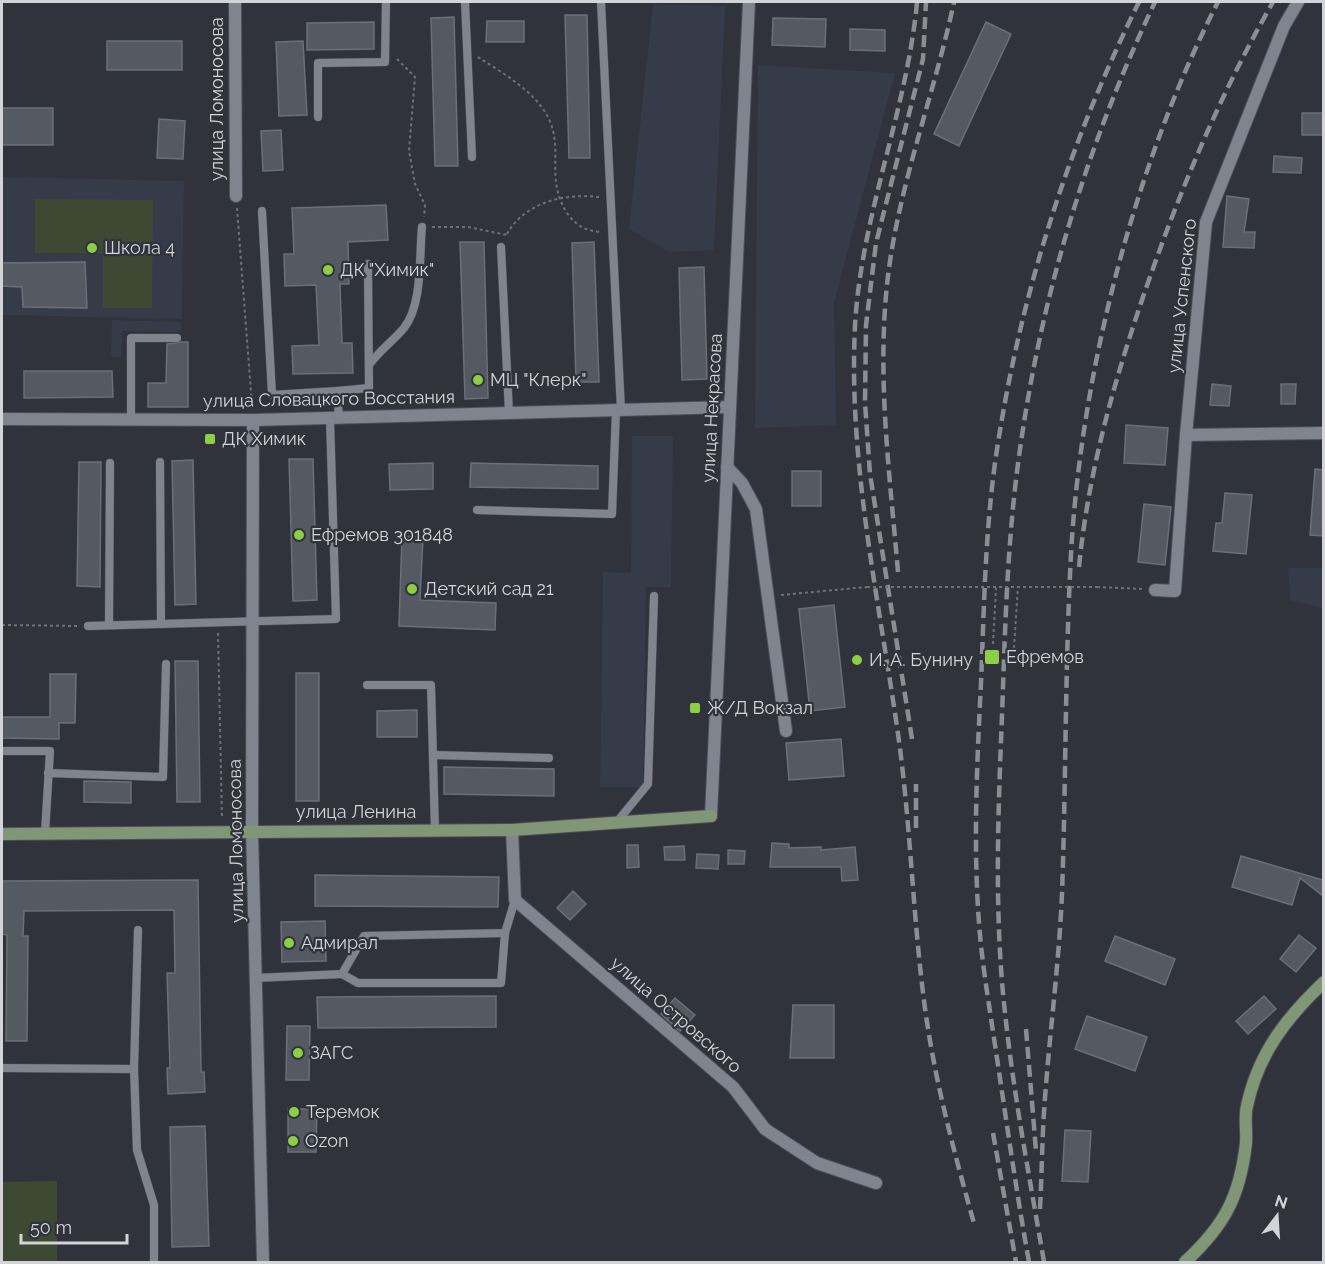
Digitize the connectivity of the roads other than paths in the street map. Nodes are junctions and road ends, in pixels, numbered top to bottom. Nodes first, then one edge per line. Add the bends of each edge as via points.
1 (235, 2) edge
2 (386, 2) edge
3 (465, 2) edge
4 (601, 2) edge
5 (749, 2) edge
6 (1298, 2) edge
7 (318, 117) dead end
8 (472, 157) dead end
9 (236, 196) road end
10 (262, 211) dead end
11 (422, 227) road end
12 (501, 247) road end
13 (368, 264) dead end
14 (177, 338) dead end
15 (369, 365) junction
16 (337, 391) junction
17 (730, 407) junction
18 (619, 410) junction
19 (509, 413) junction
20 (334, 418) junction
21 (2, 419) edge
22 (131, 420) junction
23 (253, 420) junction
24 (1323, 433) edge
25 (1186, 435) junction
26 (160, 462) dead end
27 (110, 463) dead end
28 (727, 467) junction
29 (477, 510) dead end
30 (1155, 590) road end
31 (654, 596) dead end
32 (253, 621) junction
33 (161, 624) junction
34 (109, 625) junction
35 (88, 626) road end
36 (166, 664) dead end
37 (367, 685) dead end
38 (786, 731) dead end
39 (2, 751) edge
40 (433, 755) junction
41 (549, 758) dead end
42 (48, 773) junction
43 (711, 816) joint
44 (616, 823) junction
45 (435, 830) junction
46 (512, 830) junction
47 (252, 831) junction
48 (45, 833) junction
49 (2, 834) edge
50 (515, 900) junction
51 (138, 930) dead end
52 (505, 933) junction
53 (342, 974) junction
54 (256, 978) junction
55 (1323, 982) edge
56 (2, 1068) edge
57 (134, 1069) junction
58 (876, 1183) dead end
59 (154, 1263) edge
60 (263, 1263) edge
61 (1185, 1263) edge

1 - 9 street, улица Ломоносова
2 - 7 lane via 385,62 318,63
3 - 8 lane
4 - 18 lane
5 - 17 street, улица Некрасова
6 - 25 street, улица Успенского via 1284,26 1206,222
10 - 16 lane via 272,395
11 - 15 lane via 413,309 405,327
12 - 19 lane
13 - 15 lane
14 - 22 lane via 131,338
15 - 16 lane via 369,387
16 - 20 lane
17 - 18 street, улица Словацкого Восстания
17 - 28 street, улица Некрасова
18 - 19 street, улица Словацкого Восстания
18 - 29 lane via 612,514
19 - 20 street, улица Словацкого Восстания
20 - 23 street, улица Словацкого Восстания
20 - 32 lane via 336,619
21 - 22 street, улица Словацкого Восстания
22 - 23 street, улица Словацкого Восстания
23 - 32 street, улица Ломоносова
24 - 25 street
25 - 30 street, улица Успенского via 1175,591
26 - 33 lane
27 - 34 lane
28 - 38 street via 742,483 756,509
28 - 43 street, улица Некрасова
31 - 44 lane via 648,784
32 - 33 lane
32 - 47 street, улица Ломоносова
33 - 34 lane
34 - 35 lane
36 - 42 lane via 164,777
37 - 40 lane via 431,685
39 - 42 lane via 50,751
40 - 41 lane
40 - 45 lane
42 - 48 lane
43 - 44 main road, улица Ленина
44 - 46 main road, улица Ленина
45 - 46 main road, улица Ленина
45 - 47 main road, улица Ленина
46 - 50 street
47 - 48 main road, улица Ленина
47 - 54 street, улица Ломоносова
48 - 49 main road, улица Ленина
50 - 52 lane
50 - 58 street, улица Островского via 733,1087 765,1129 817,1163
51 - 57 lane
52 - 53 lane via 364,936
52 - 53 lane via 501,983 358,983
53 - 54 lane
54 - 60 street, улица Ломоносова
55 - 61 main road via 1280,1028 1260,1066 1246,1107 1246,1142 1238,1187 1211,1239
56 - 57 lane
57 - 59 lane via 137,1150 154,1205

